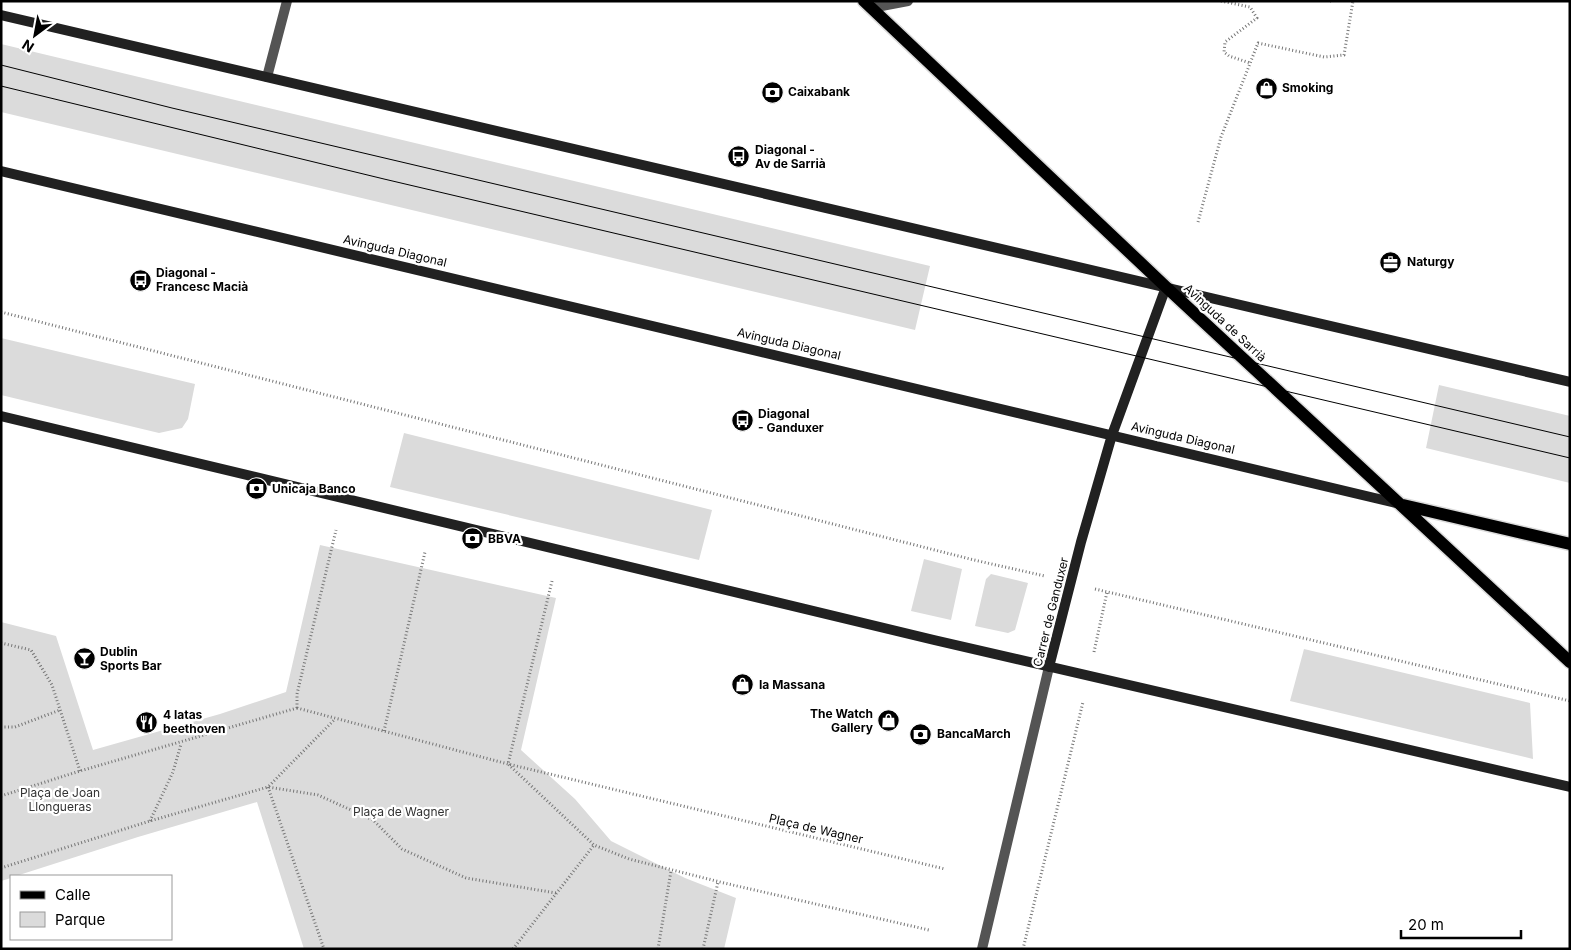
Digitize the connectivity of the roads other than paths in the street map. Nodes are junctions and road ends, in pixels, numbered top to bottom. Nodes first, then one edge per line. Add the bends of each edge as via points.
1 (287, 1) edge
2 (908, 1) edge
3 (868, 5) edge
4 (1, 14) edge
5 (267, 77) junction
6 (1, 171) edge
7 (1166, 287) junction
8 (1570, 382) edge
9 (1, 416) edge
10 (1112, 436) junction
11 (1401, 504) junction
12 (1570, 544) edge
13 (1570, 662) edge
14 (1049, 667) junction
15 (1570, 787) edge
16 (982, 949) edge

1 - 5 street
2 - 3 street
3 - 7 main road, Avinguda de Sarrià
4 - 5 main road
5 - 7 main road
6 - 10 main road, Avinguda Diagonal
7 - 8 main road
7 - 10 main road, Carrer de Ganduxer
7 - 11 main road, Avinguda de Sarrià
9 - 14 main road
10 - 11 main road, Avinguda Diagonal
10 - 14 main road, Carrer de Ganduxer
11 - 12 main road, Avinguda Diagonal
11 - 13 main road, Avinguda de Sarrià
14 - 15 main road
14 - 16 street, Carrer de Ganduxer

